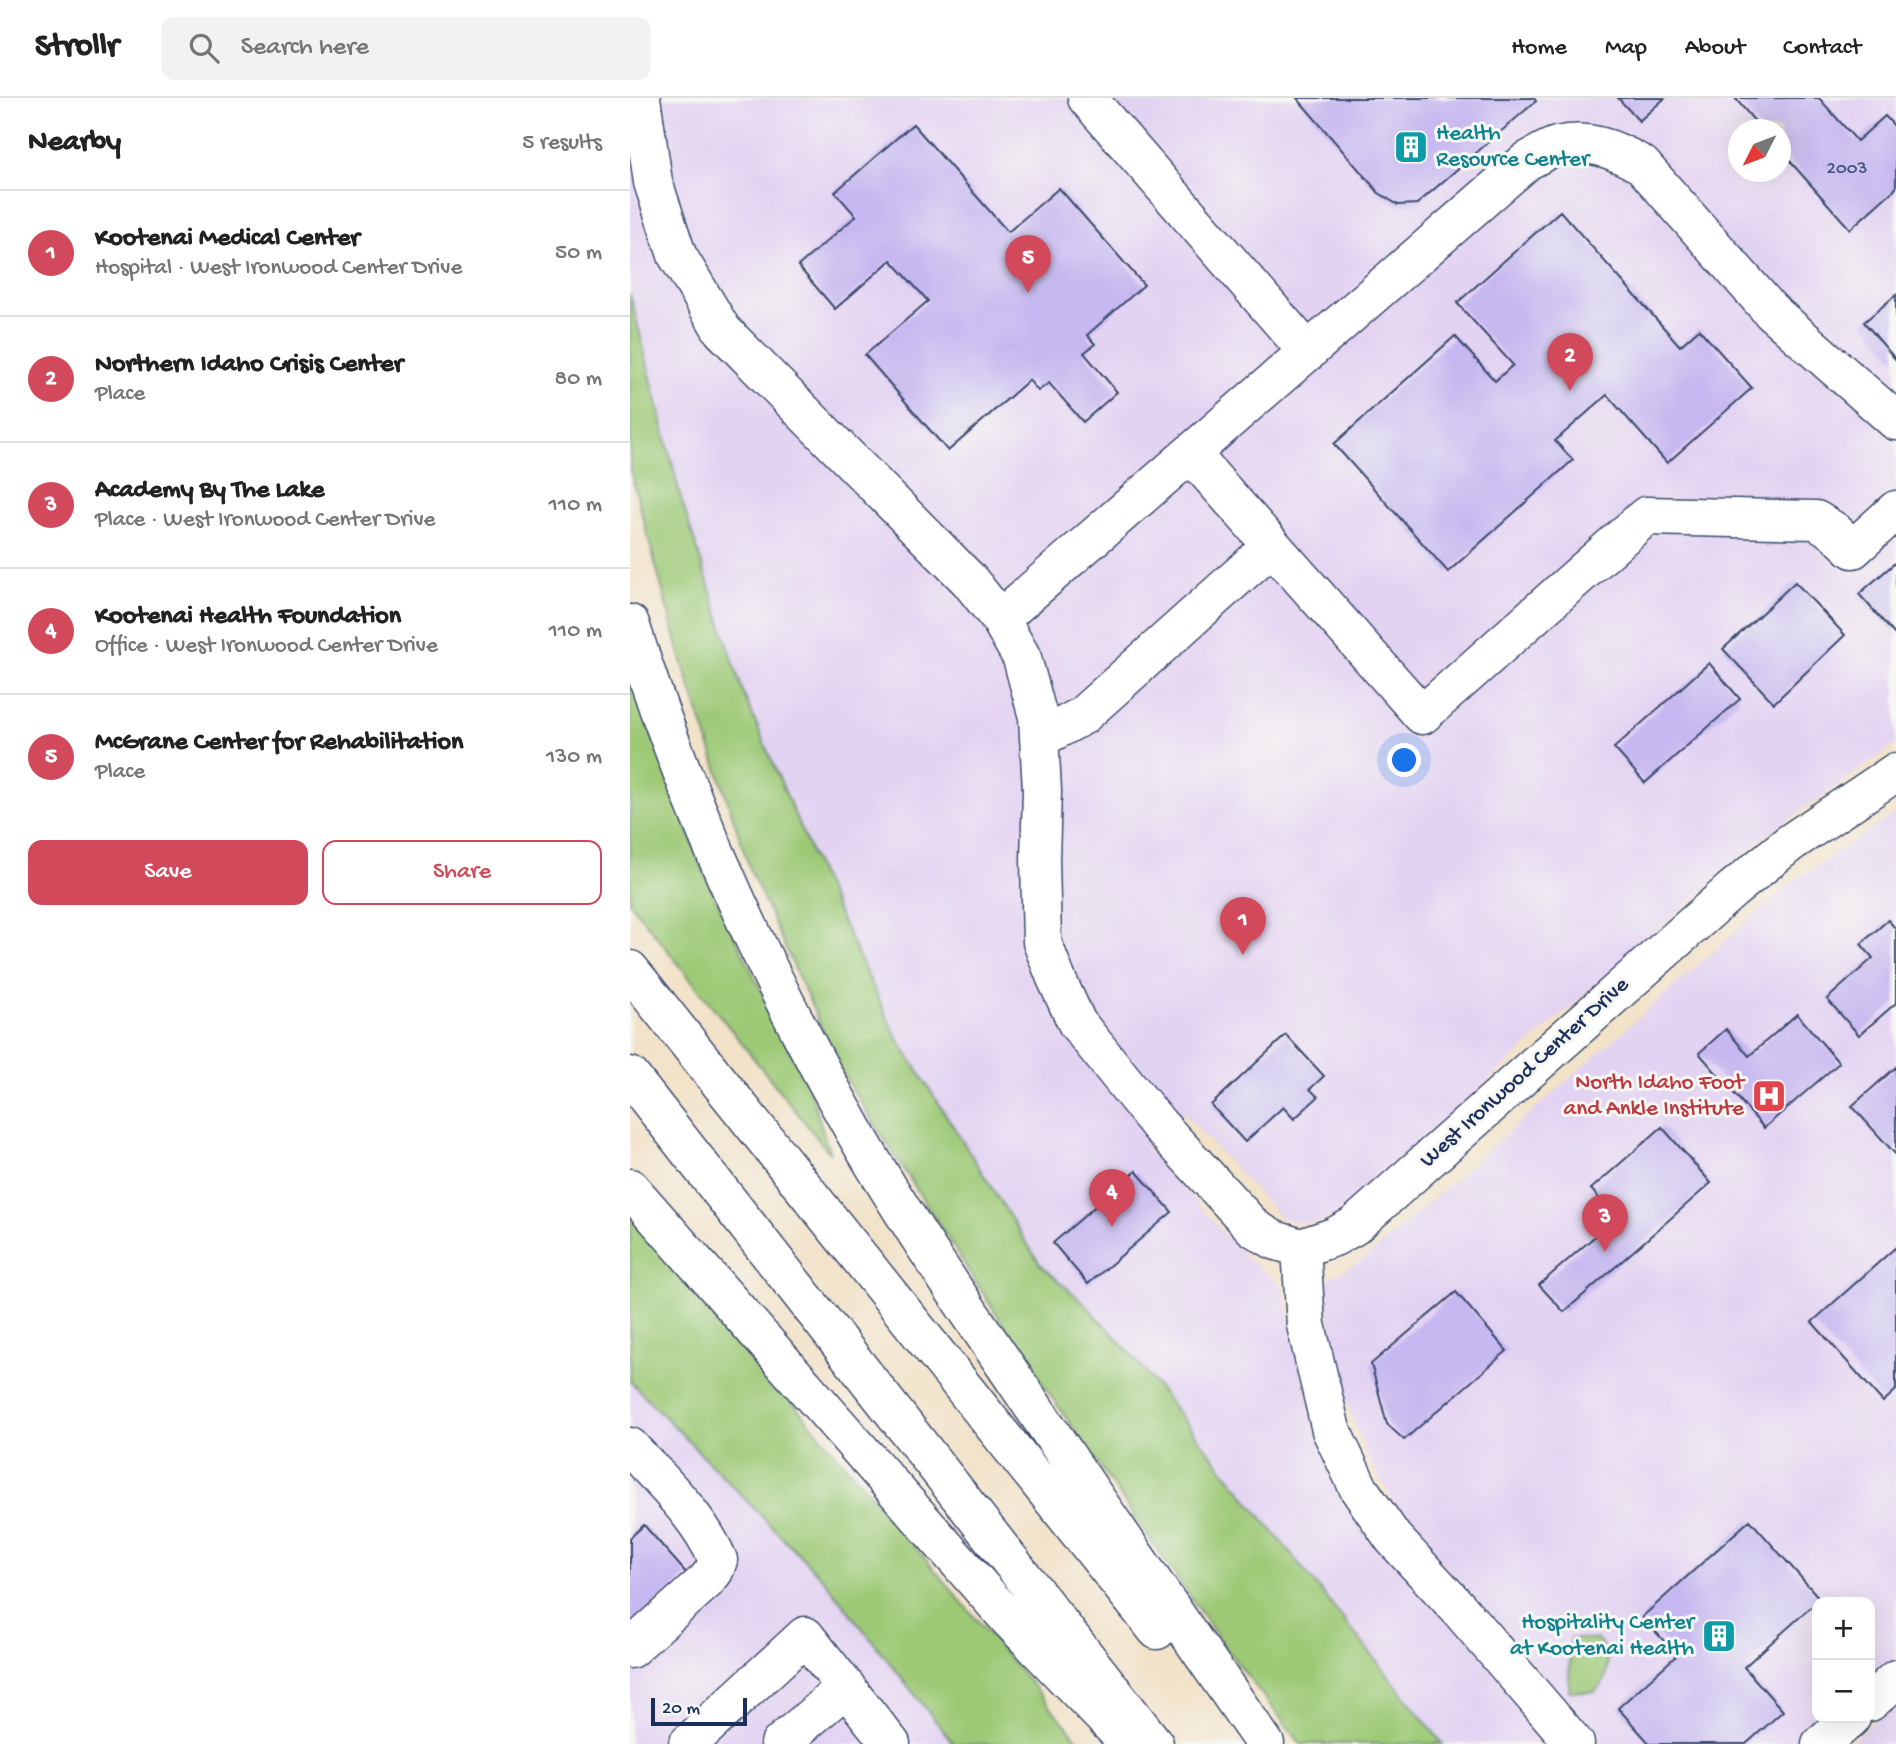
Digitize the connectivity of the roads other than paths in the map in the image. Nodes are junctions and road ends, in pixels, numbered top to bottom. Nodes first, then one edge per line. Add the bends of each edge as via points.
1 (641, 98) edge
2 (1087, 98) edge
3 (1308, 352) junction
4 (1896, 421) edge
5 (1191, 454) junction
6 (1896, 510) edge
7 (1272, 546) junction
8 (1000, 620) junction
9 (630, 624) edge
10 (1039, 738) junction
11 (1896, 772) edge
12 (630, 970) edge
13 (630, 1076) edge
14 (630, 1188) edge
15 (1301, 1248) junction
16 (630, 1447) edge
17 (630, 1649) edge
18 (1896, 1679) edge
19 (846, 1687) junction
20 (1875, 1698) edge
21 (1845, 1723) edge
22 (688, 1744) edge
23 (780, 1744) edge
24 (891, 1744) edge
25 (1129, 1744) edge
26 (1154, 1744) edge
27 (1248, 1744) edge
28 (1265, 1744) edge
29 (1575, 1744) edge
30 (1821, 1744) edge

1 - 8 main road via 653,181 677,255 722,330 969,579
2 - 3 main road
3 - 4 main road via 1527,161 1556,146 1580,143 1616,150 1642,164 1771,311
3 - 5 main road
5 - 7 main road
5 - 8 main road
6 - 7 main road via 1853,549 1816,520 1646,516 1422,715
7 - 10 main road via 1082,716
8 - 10 main road via 1022,658
9 - 28 main road via 656,708 722,866 787,1007 856,1133 923,1244
10 - 15 main road via 1042,942 1077,1023 1159,1125 1254,1228
11 - 15 main road, West Ironwood Center Drive via 1790,843 1732,890 1354,1226
12 - 27 main road
13 - 26 main road
14 - 25 main road via 1007,1617
15 - 29 main road via 1306,1325 1331,1430 1359,1489 1393,1538
16 - 17 main road via 687,1509 718,1560 706,1581
18 - 20 main road
19 - 22 main road via 804,1636
19 - 23 main road
19 - 24 main road
21 - 30 main road

